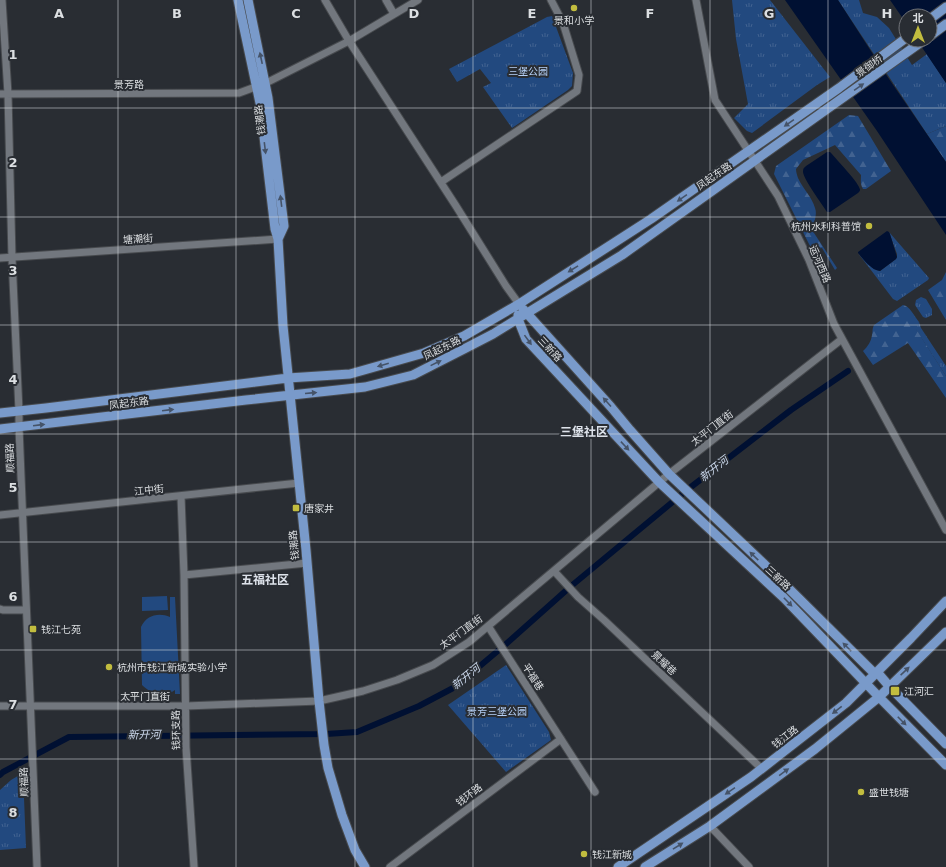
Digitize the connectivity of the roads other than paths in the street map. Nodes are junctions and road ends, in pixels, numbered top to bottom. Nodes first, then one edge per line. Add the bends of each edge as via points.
1 (2, 0) edge
2 (238, 0) edge
3 (248, 0) edge
4 (325, 0) edge
5 (386, 0) edge
6 (418, 0) edge
7 (551, 0) edge
8 (696, 0) edge
9 (394, 14) junction
10 (349, 41) junction
11 (898, 44) edge
12 (913, 48) edge
13 (266, 83) junction
14 (256, 87) junction
15 (0, 94) edge
16 (8, 94) junction
17 (820, 101) joint
18 (827, 109) joint
19 (748, 152) junction
20 (754, 161) junction
21 (441, 182) junction
22 (278, 239) junction
23 (0, 258) edge
24 (12, 258) junction
25 (519, 304) junction
26 (527, 313) junction
27 (518, 319) junction
28 (842, 339) junction
29 (288, 378) junction
30 (289, 395) junction
31 (19, 411) junction
32 (0, 413) edge
33 (19, 428) junction
34 (0, 430) edge
35 (669, 474) junction
36 (659, 482) junction
37 (299, 483) junction
38 (181, 496) junction
39 (22, 513) junction
40 (0, 515) edge
41 (946, 530) edge
42 (307, 563) junction
43 (554, 571) junction
44 (184, 575) junction
45 (946, 601) edge
46 (0, 609) edge
47 (26, 610) junction
48 (488, 626) junction
49 (946, 632) edge
50 (876, 673) junction
51 (866, 683) junction
52 (889, 686) junction
53 (879, 697) junction
54 (319, 701) junction
55 (0, 706) edge
56 (30, 706) junction
57 (186, 706) junction
58 (561, 739) junction
59 (946, 744) edge
60 (946, 765) edge
61 (762, 769) junction
62 (595, 792) dead end
63 (710, 826) junction
64 (37, 867) edge
65 (194, 867) edge
66 (365, 867) edge
67 (390, 867) edge
68 (618, 867) edge
69 (645, 867) edge
70 (749, 867) edge

1 - 16 street, 顺福路
2 - 14 main road, 钱潮路
13 -> 3 main road, 钱潮路
4 - 10 street
5 - 9 street
6 - 9 street, 景芳路
7 - 21 street via 563,23 579,75 577,91
8 - 19 street, 运河西路 via 715,100
9 - 10 street, 景芳路
10 - 13 street, 景芳路
10 - 21 street
11 - 17 main road, 景御桥
18 -> 12 main road, 景御桥
13 - 14 street, 景芳路
22 -> 13 main road, 钱潮路 via 284,226
14 - 16 street, 景芳路 via 239,93
14 -> 22 main road, 钱潮路
15 - 16 street, 景芳路
16 - 24 street, 顺福路
17 -> 19 main road, 凤起东路
18 - 20 main road, 凤起东路
19 - 20 street, 运河西路
19 -> 25 main road, 凤起东路 via 651,219
20 - 26 main road, 凤起东路 via 622,255
20 - 28 street, 运河西路 via 778,196
21 - 25 street
22 - 24 street, 塘潮街
22 - 29 main road, 钱潮路 via 282,326
23 - 24 street, 塘潮街
24 - 31 street, 顺福路
25 - 26 main road, 三新路
25 - 27 main road, 三新路
25 -> 29 main road, 凤起东路 via 464,336 424,353 350,374
26 - 27 main road, 凤起东路
35 -> 26 main road, 三新路
30 -> 27 main road, 凤起东路 via 365,387 413,375
27 -> 36 main road, 三新路 via 526,339
28 - 35 street, 太平门直街
28 - 41 street, 运河西路
29 - 30 main road, 钱潮路
29 - 31 main road, 凤起东路
33 -> 30 main road, 凤起东路
30 - 37 main road, 钱潮路
31 - 32 main road, 凤起东路
31 - 33 street, 顺福路
33 - 34 main road, 凤起东路
33 - 39 street, 顺福路
35 - 36 street, 太平门直街
50 -> 35 main road, 三新路
36 - 43 street, 太平门直街
36 -> 51 main road, 三新路 via 784,598
37 - 38 street, 江中街
37 - 42 main road, 钱潮路
38 - 39 street, 江中街
38 - 44 street, 钱环支路
39 - 40 street, 江中街
39 - 47 street, 顺福路
42 - 44 street
42 - 54 main road, 钱潮路
43 - 48 street, 太平门直街
43 - 61 street, 景耀巷 via 578,597
44 - 57 street, 钱环支路
45 - 50 main road, 钱江路
46 - 47 street
47 - 56 street, 顺福路
48 - 54 street, 太平门直街 via 469,642 433,665 363,691
48 - 58 street, 平福巷
52 -> 49 main road
50 - 51 main road, 钱江路
50 - 52 main road, 三新路
51 - 53 main road, 三新路
51 -> 61 main road, 钱江路 via 846,703
52 - 53 main road
52 - 59 main road, 三新路
53 -> 60 main road, 三新路
63 -> 53 main road via 815,749
54 - 57 street, 太平门直街
54 - 66 main road, 钱潮路 via 328,768 355,850
55 - 56 street, 太平门直街
56 - 57 street, 太平门直街
56 - 64 street, 顺福路
57 - 65 street, 钱环支路 via 186,747
58 - 62 street, 平福巷
58 - 67 street, 钱环路
61 -> 68 main road, 钱江路
69 -> 63 main road
63 - 70 street

